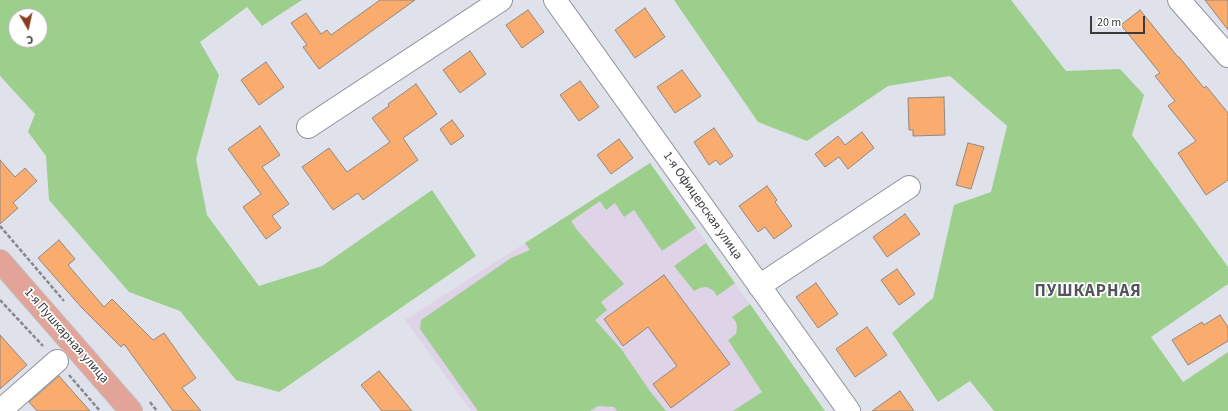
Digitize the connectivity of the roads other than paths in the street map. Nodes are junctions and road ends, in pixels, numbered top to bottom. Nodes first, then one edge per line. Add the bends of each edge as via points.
1 (501, 0) edge
2 (555, 0) edge
3 (1179, 0) edge
4 (1228, 56) edge
5 (308, 127) dead end
6 (909, 188) dead end
7 (0, 261) edge
8 (759, 286) junction
9 (57, 361) dead end
10 (0, 411) edge
11 (131, 411) edge
12 (848, 411) edge

1 - 5 street
2 - 8 street, 1-я Офицерская улица
3 - 4 street
6 - 8 street
7 - 11 main road, 1-я Пушкарная улица
8 - 12 street, 1-я Офицерская улица
9 - 10 street

